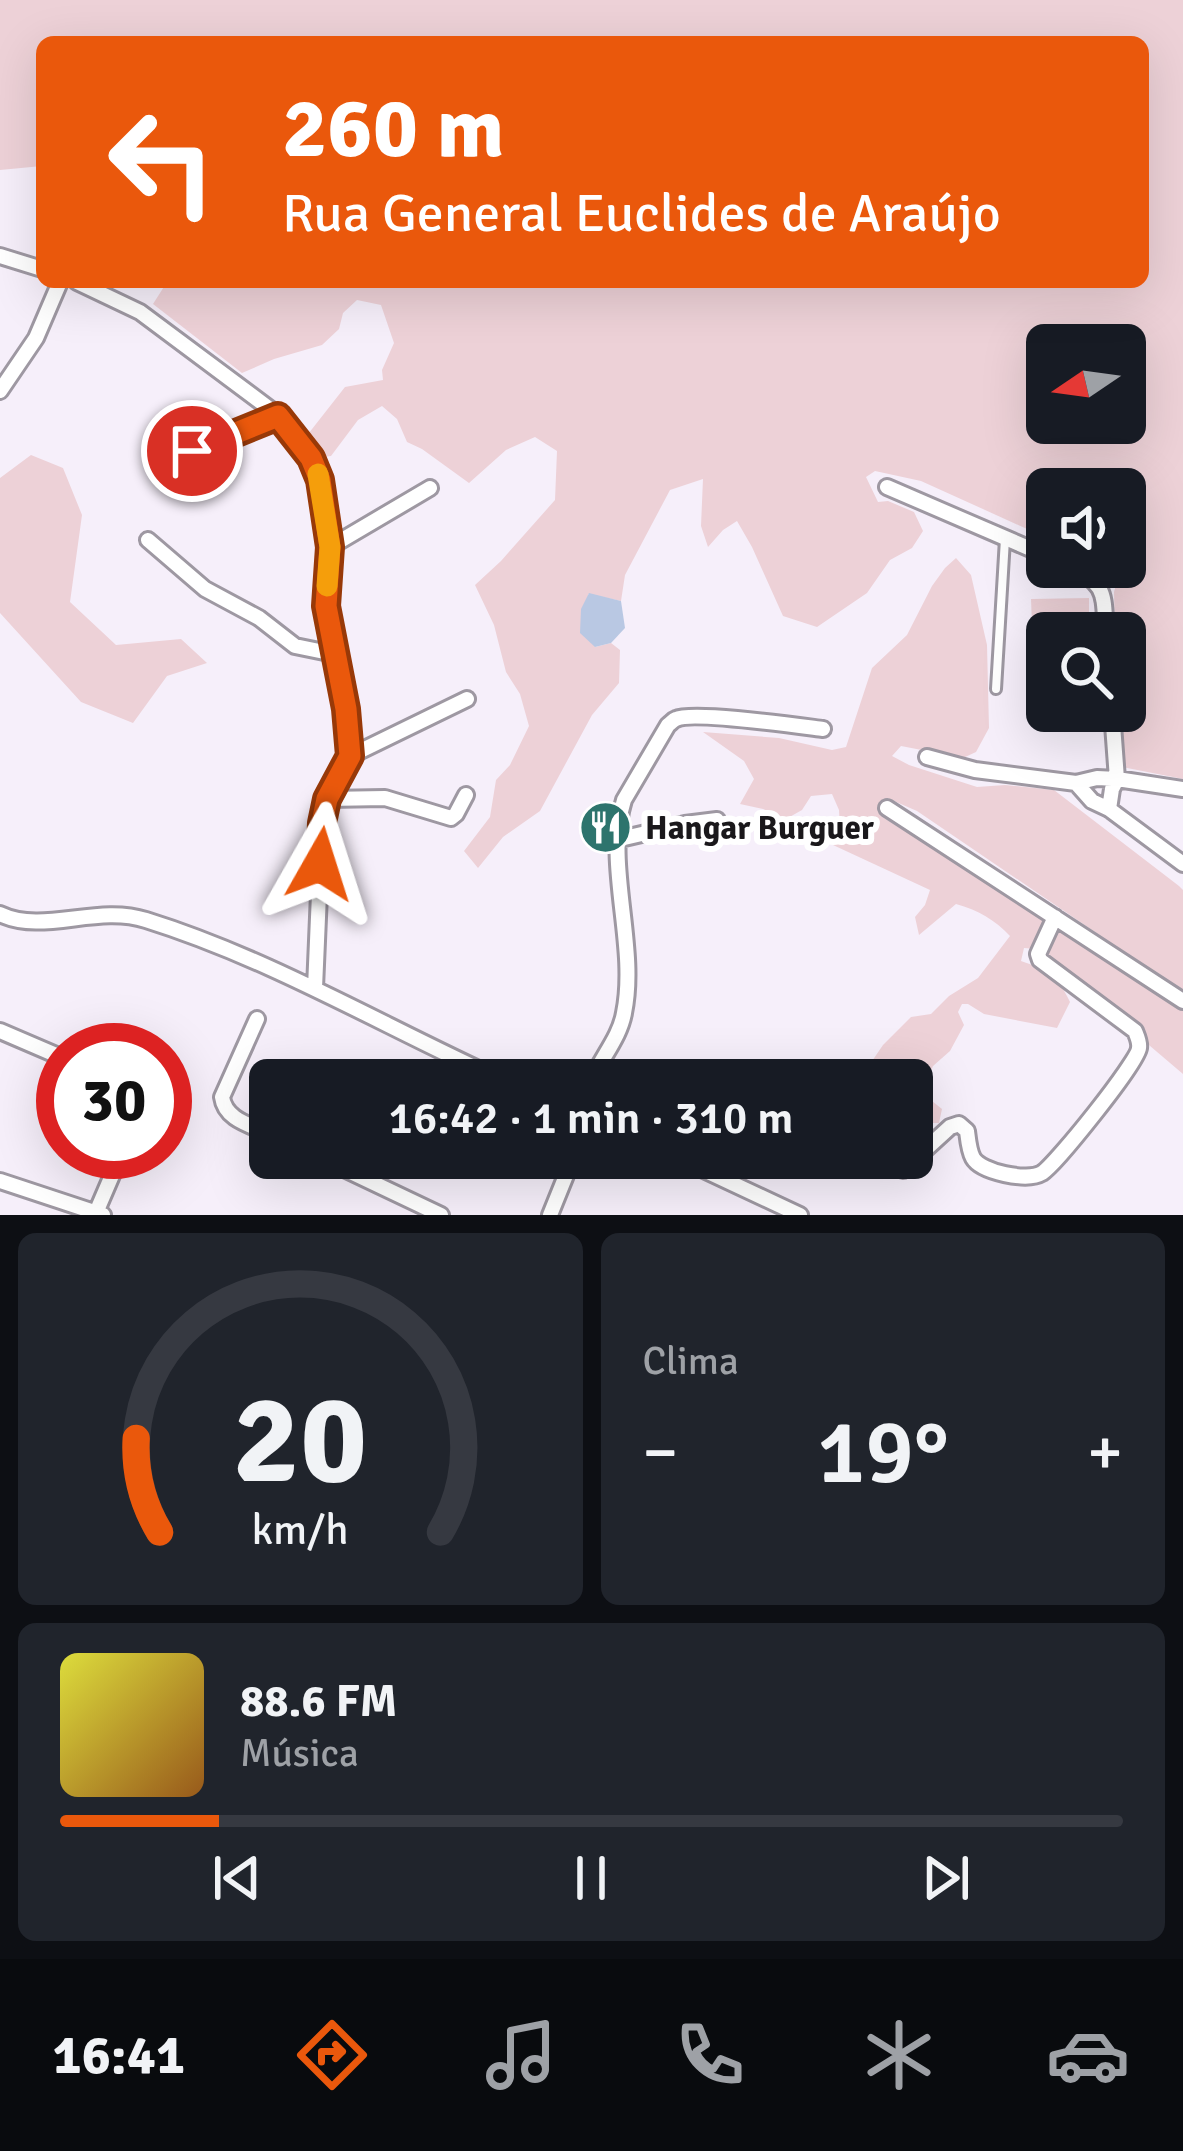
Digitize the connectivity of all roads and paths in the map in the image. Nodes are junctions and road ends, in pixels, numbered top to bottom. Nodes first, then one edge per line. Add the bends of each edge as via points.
1 (0, 256) edge
2 (36, 267) edge
3 (57, 288) edge
4 (89, 288) edge
5 (0, 391) edge
6 (278, 416) junction
7 (173, 457) dead end
8 (887, 487) dead end
9 (430, 488) dead end
10 (1005, 538) junction
11 (148, 541) dead end
12 (330, 547) junction
13 (1026, 547) edge
14 (334, 654) junction
15 (996, 688) dead end
16 (467, 699) dead end
17 (823, 729) dead end
18 (1114, 732) edge
19 (350, 756) junction
20 (927, 757) dead end
21 (1117, 778) junction
22 (1076, 783) junction
23 (1183, 789) edge
24 (466, 795) dead end
25 (327, 799) junction
26 (887, 808) dead end
27 (1109, 809) junction
28 (717, 820) dead end
29 (620, 839) junction
30 (1183, 864) edge
31 (0, 914) edge
32 (1055, 917) junction
33 (315, 988) junction
34 (1183, 1001) edge
35 (257, 1019) dead end
36 (0, 1031) edge
37 (36, 1046) edge
38 (459, 1059) edge
39 (602, 1059) edge
40 (249, 1124) edge
41 (933, 1142) edge
42 (112, 1179) edge
43 (365, 1179) edge
44 (565, 1179) edge
45 (723, 1179) edge
46 (0, 1180) edge
47 (98, 1214) edge
48 (441, 1215) edge
49 (550, 1215) edge
50 (800, 1215) edge

1 - 2 street
3 - 5 street
4 - 6 street via 140,312
6 - 7 street
6 - 12 street via 320,480
8 - 10 street
9 - 12 street
10 - 13 street
10 - 15 lane
11 - 14 street via 295,646
12 - 14 street via 326,606
14 - 19 street
16 - 19 street
17 - 29 street via 673,720 624,800
18 - 21 street
19 - 25 street
20 - 22 street
21 - 22 street
21 - 23 street
21 - 27 street
22 - 27 street
24 - 25 street via 451,818 386,798
25 - 33 street
26 - 32 street
27 - 30 street
28 - 29 street
29 - 39 street via 624,1015
31 - 33 street via 141,918
32 - 34 street
32 - 41 street via 1040,960 1135,1030 1137,1056 1042,1173 1011,1176 977,1163 959,1124
33 - 38 street
35 - 40 street via 222,1097 227,1113
36 - 37 street
42 - 47 street
43 - 48 street
44 - 49 street
45 - 50 street
46 - 47 street

